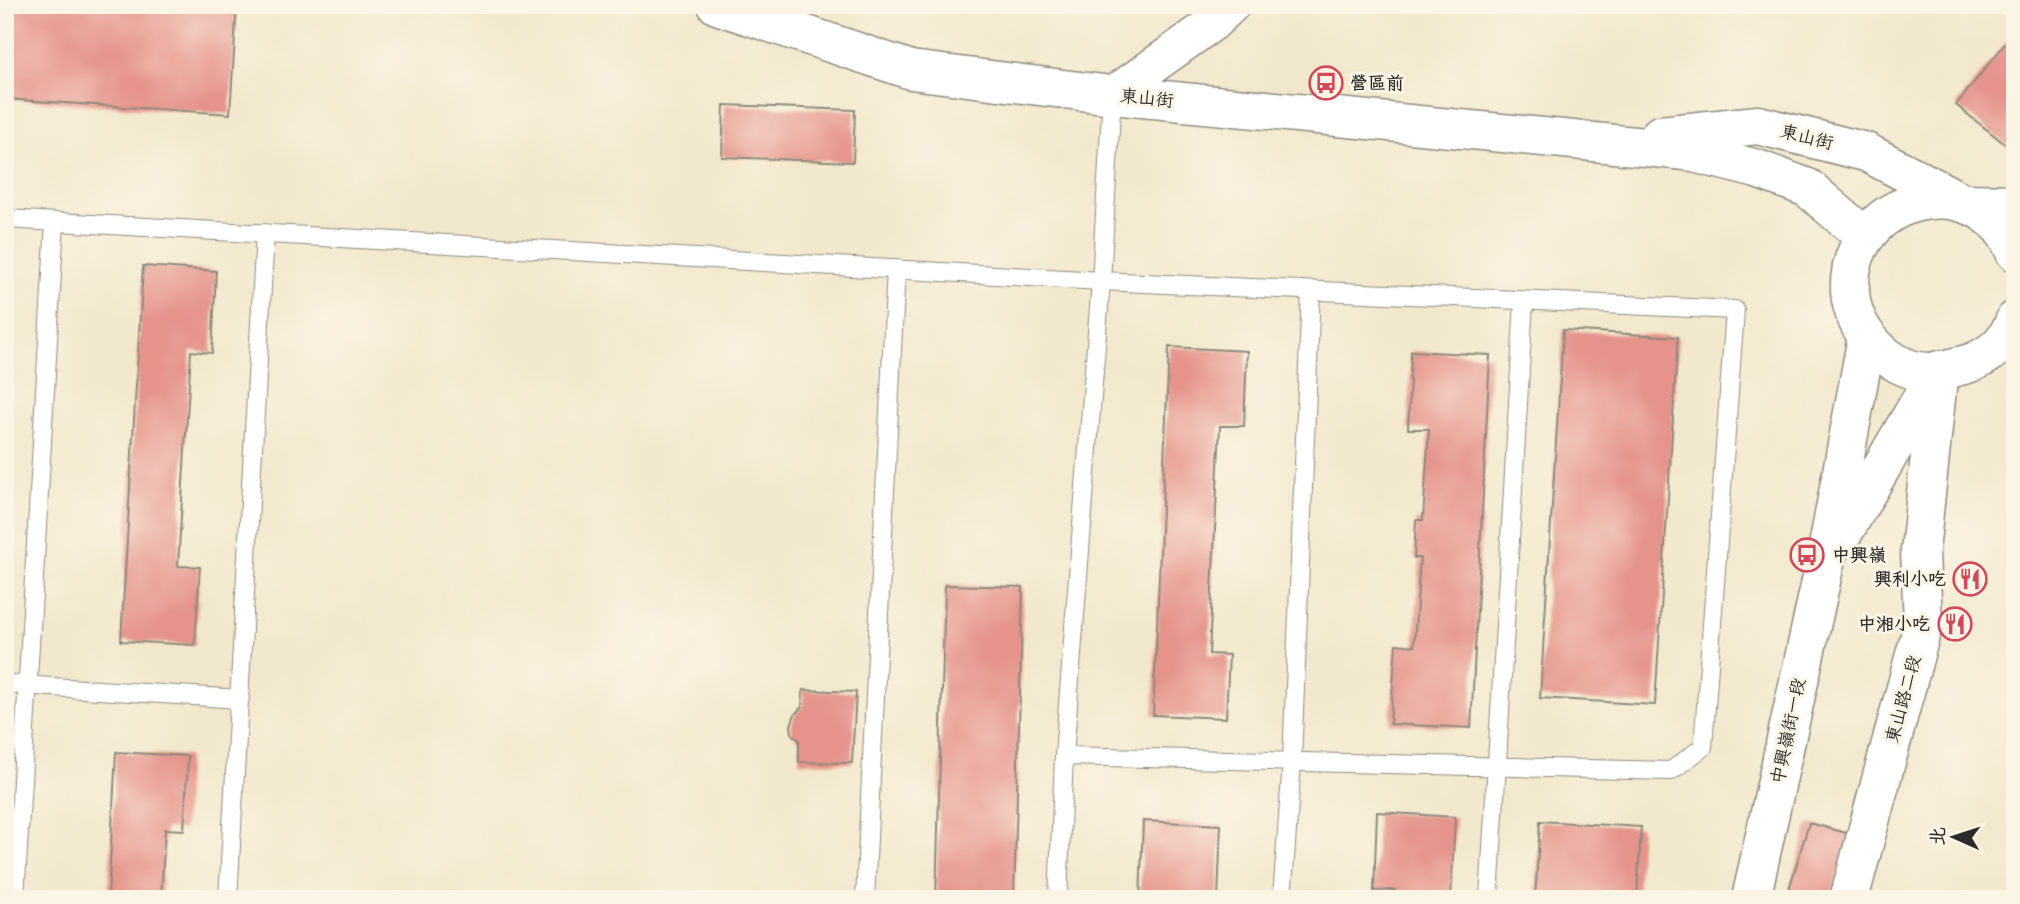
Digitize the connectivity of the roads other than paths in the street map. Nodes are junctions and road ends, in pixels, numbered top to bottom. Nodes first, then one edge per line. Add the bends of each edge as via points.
1 (717, 5) edge
2 (1217, 14) edge
3 (1112, 95) junction
4 (1587, 142) junction
5 (1964, 203) junction
6 (2015, 204) edge
7 (5, 219) edge
8 (55, 222) junction
9 (265, 233) junction
10 (1865, 237) junction
11 (2015, 252) edge
12 (896, 269) junction
13 (1101, 281) junction
14 (1311, 290) junction
15 (1524, 301) junction
16 (2008, 333) edge
17 (1867, 337) junction
18 (1938, 370) junction
19 (1825, 563) junction
20 (5, 684) edge
21 (28, 685) junction
22 (240, 699) junction
23 (1064, 756) junction
24 (1292, 762) junction
25 (1497, 767) junction
26 (15, 899) edge
27 (228, 899) edge
28 (865, 899) edge
29 (1058, 899) edge
30 (1282, 899) edge
31 (1489, 899) edge
32 (1751, 899) edge
33 (1849, 899) edge

1 - 3 main road, 東山街 via 912,70
2 - 3 street
3 - 4 main road, 東山街
3 - 13 lane
4 - 5 main road, 東山街 via 1758,125 1866,152
4 - 10 main road, 東山街 via 1686,151 1757,169 1808,188
5 - 6 main road, 東山街
5 - 10 main road via 1936,199 1909,203 1884,216
5 - 11 main road via 1990,218
7 - 8 lane
8 - 9 lane
8 - 21 lane
9 - 12 lane
9 - 22 lane
10 - 17 main road via 1853,263 1850,290 1855,315
12 - 13 lane
12 - 28 lane
13 - 14 lane
13 - 23 lane
14 - 15 lane
14 - 24 lane
15 - 25 lane
15 - 25 lane via 1735,310 1703,747 1671,771
16 - 18 main road via 1975,363
17 - 18 main road via 1884,355 1905,366
17 - 19 main road, 中興嶺街一段
18 - 19 main road, 中興嶺街一段
18 - 33 main road, 東山路二段 via 1920,551 1923,625
19 - 32 main road, 中興嶺街一段
20 - 21 lane
21 - 22 lane
21 - 26 lane
22 - 27 lane
23 - 24 lane
23 - 29 lane
24 - 25 lane
24 - 30 lane
25 - 31 lane

